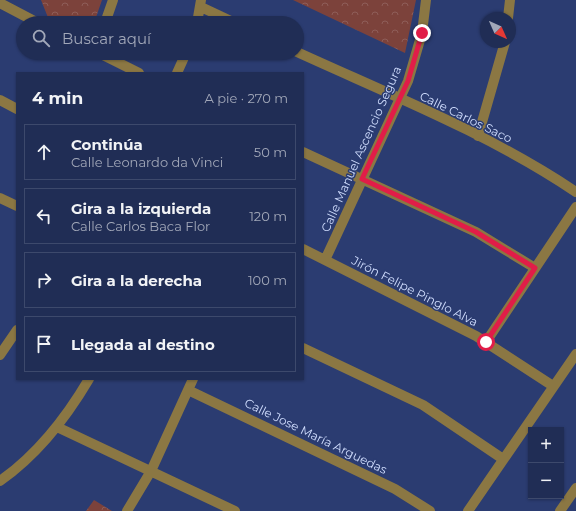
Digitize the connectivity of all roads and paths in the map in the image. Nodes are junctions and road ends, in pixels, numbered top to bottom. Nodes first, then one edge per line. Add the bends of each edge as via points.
1 (113, 0) edge
2 (426, 0) edge
3 (510, 0) edge
4 (0, 3) edge
5 (201, 4) edge
6 (509, 12) edge
7 (25, 16) edge
8 (107, 16) edge
9 (198, 16) edge
10 (222, 16) edge
11 (503, 48) edge
12 (304, 55) edge
13 (113, 60) edge
14 (183, 60) edge
15 (137, 72) edge
16 (177, 72) edge
17 (0, 100) edge
18 (400, 100) junction
19 (16, 108) edge
20 (478, 136) junction
21 (304, 152) edge
22 (362, 179) junction
23 (576, 192) edge
24 (0, 198) edge
25 (16, 206) edge
26 (576, 207) edge
27 (304, 250) edge
28 (325, 260) junction
29 (535, 268) junction
30 (16, 331) edge
31 (486, 342) junction
32 (304, 348) edge
33 (576, 354) edge
34 (0, 355) edge
35 (88, 380) edge
36 (193, 380) edge
37 (553, 386) junction
38 (188, 390) junction
39 (57, 427) junction
40 (503, 459) junction
41 (151, 471) junction
42 (0, 481) edge
43 (576, 488) edge
44 (127, 511) edge
45 (235, 511) edge
46 (430, 511) edge
47 (468, 511) edge
48 (560, 511) edge

1 - 8 street
2 - 18 street, Calle Manuel Ascencio Segura via 416,57
3 - 6 street
4 - 7 street
5 - 9 street
5 - 10 street
11 - 20 street
12 - 18 street, Calle Carlos Saco
13 - 15 street
14 - 16 street
17 - 19 street
18 - 20 street, Calle Carlos Saco
18 - 22 street, Calle Manuel Ascencio Segura
20 - 23 street, Calle Carlos Saco via 541,169
21 - 22 street
22 - 28 street, Calle Manuel Ascencio Segura
22 - 29 street via 476,232
24 - 25 street
26 - 29 street
27 - 28 street, Jirón Felipe Pinglo Alva
28 - 31 street, Jirón Felipe Pinglo Alva
29 - 31 street
30 - 34 street
31 - 37 street, Jirón Felipe Pinglo Alva
32 - 40 street via 423,405
33 - 37 street
35 - 39 street
36 - 38 street
37 - 40 street
38 - 41 street
38 - 46 street, Calle Jose María Arguedas via 395,489
39 - 41 street
39 - 42 street via 36,451
40 - 47 street
41 - 44 street
41 - 45 street
43 - 48 street

